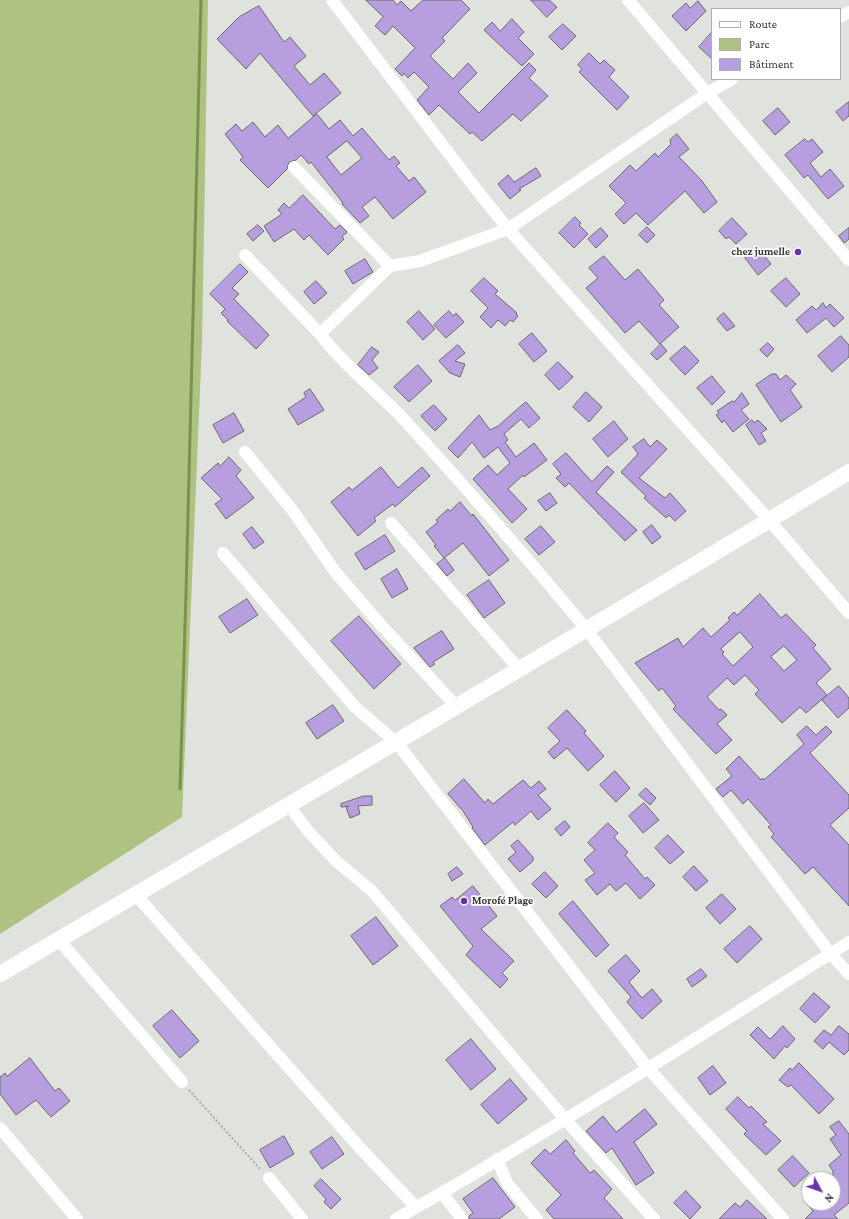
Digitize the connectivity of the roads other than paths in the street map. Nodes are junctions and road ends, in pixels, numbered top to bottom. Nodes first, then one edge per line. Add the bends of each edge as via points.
1 (332, 0) edge
2 (628, 0) edge
3 (730, 80) edge
4 (706, 94) junction
5 (294, 167) dead end
6 (508, 229) junction
7 (245, 255) dead end
8 (849, 260) edge
9 (390, 266) junction
10 (320, 334) junction
11 (245, 452) dead end
12 (849, 472) edge
13 (769, 520) junction
14 (391, 523) dead end
15 (223, 553) dead end
16 (849, 613) edge
17 (587, 630) junction
18 (519, 669) junction
19 (457, 707) junction
20 (396, 743) junction
21 (288, 804) junction
22 (135, 894) junction
23 (59, 940) junction
24 (849, 942) edge
25 (830, 954) junction
26 (0, 974) edge
27 (849, 974) edge
28 (647, 1067) junction
29 (182, 1082) road end
30 (564, 1118) junction
31 (0, 1128) edge
32 (497, 1159) junction
33 (269, 1178) road end
34 (442, 1193) junction
35 (416, 1208) junction
36 (77, 1219) edge
37 (302, 1219) edge
38 (396, 1219) edge
39 (462, 1219) edge
40 (537, 1219) edge
41 (654, 1219) edge
42 (782, 1219) edge

1 - 6 street
2 - 4 street
3 - 4 street
4 - 6 street
4 - 8 street
5 - 9 street
6 - 9 street via 420,261
6 - 13 street
7 - 10 street
9 - 10 street
10 - 17 street via 334,352 408,424
11 - 19 street via 293,512 336,573 381,626
12 - 13 street
13 - 16 street
13 - 17 street
14 - 18 street
15 - 20 street via 355,707
17 - 18 street
17 - 25 street
18 - 19 street
19 - 20 street
20 - 21 street
20 - 28 street
21 - 22 street
21 - 30 street via 308,831 336,861 372,891
22 - 23 street
22 - 35 street
23 - 26 street
23 - 29 street
24 - 25 street
25 - 27 street
25 - 28 street
28 - 30 street
28 - 42 street
30 - 32 street
30 - 41 street
31 - 36 street
32 - 34 street
32 - 40 street via 507,1183
33 - 37 street
34 - 35 street
34 - 39 street
35 - 38 street

